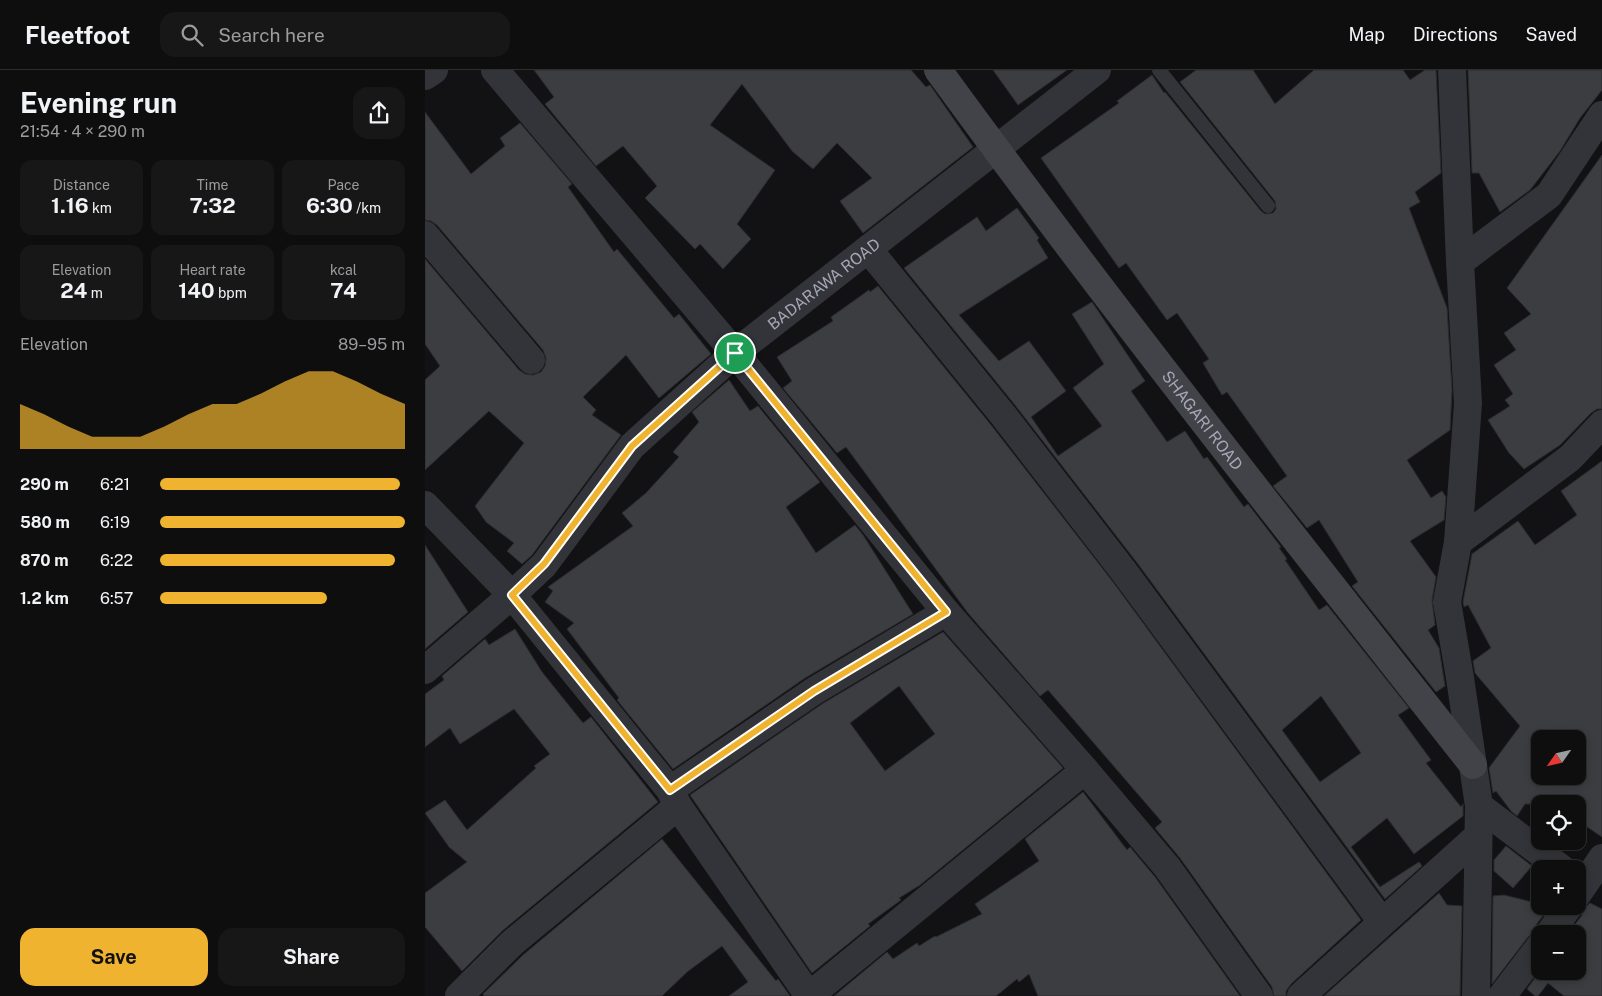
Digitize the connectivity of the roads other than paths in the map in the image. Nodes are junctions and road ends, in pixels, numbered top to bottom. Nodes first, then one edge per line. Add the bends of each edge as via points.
1 (434, 70) edge
2 (495, 70) edge
3 (938, 70) edge
4 (1097, 70) edge
5 (1159, 70) edge
6 (1452, 70) edge
7 (425, 76) edge
8 (1602, 115) edge
9 (996, 149) junction
10 (1268, 206) dead end
11 (425, 235) edge
12 (868, 250) junction
13 (1460, 262) junction
14 (735, 353) junction
15 (531, 360) dead end
16 (1602, 424) edge
17 (425, 505) edge
18 (1458, 542) junction
19 (512, 595) junction
20 (946, 612) junction
21 (425, 670) edge
22 (1473, 764) junction
23 (1085, 770) junction
24 (674, 798) junction
25 (1479, 806) junction
26 (1477, 837) junction
27 (1602, 858) edge
28 (1550, 860) edge
29 (1586, 887) edge
30 (1565, 915) edge
31 (1382, 922) junction
32 (1556, 925) edge
33 (1531, 958) edge
34 (459, 996) edge
35 (809, 996) edge
36 (1259, 996) edge
37 (1301, 996) edge
38 (1476, 996) edge
39 (1502, 996) edge

1 - 7 street
2 - 14 street
3 - 9 street, SHAGARI ROAD
4 - 9 street, BADARAWA ROAD
5 - 10 lane
6 - 13 street
8 - 13 street via 1549,195
9 - 12 street, BADARAWA ROAD
9 - 22 street, SHAGARI ROAD via 1274,512
11 - 15 street
12 - 14 street, BADARAWA ROAD
12 - 31 street via 1003,415 1125,573
13 - 18 street via 1468,403
14 - 19 street, BADARAWA ROAD via 632,446 544,564
14 - 20 street
16 - 18 street via 1570,458
17 - 19 street
18 - 22 street via 1447,602
19 - 21 street, BADARAWA ROAD
19 - 24 street
20 - 23 street
20 - 24 street via 814,691
22 - 25 street
23 - 35 street
23 - 36 street via 1167,867
24 - 34 street via 512,943
24 - 35 street
25 - 26 street
25 - 28 street
26 - 31 street
26 - 38 street
27 - 29 street
30 - 32 street
31 - 37 street
33 - 39 street

